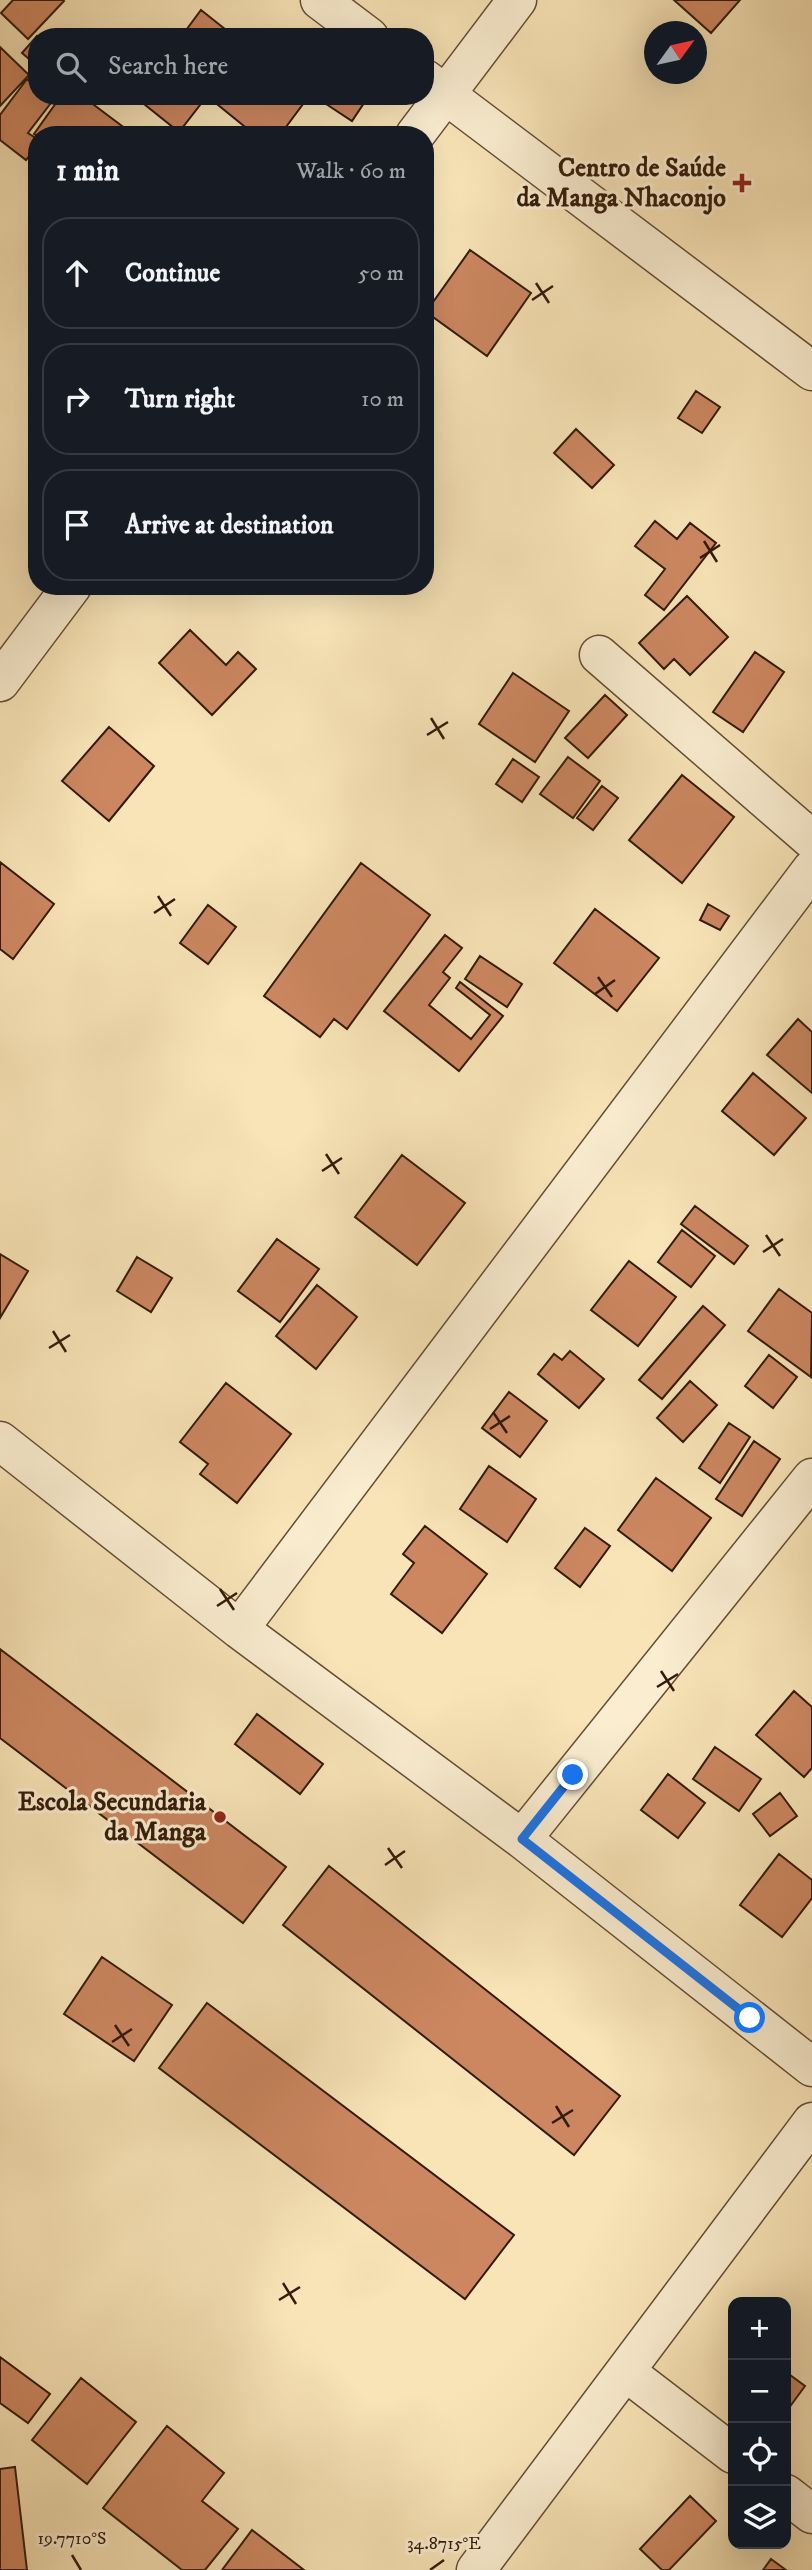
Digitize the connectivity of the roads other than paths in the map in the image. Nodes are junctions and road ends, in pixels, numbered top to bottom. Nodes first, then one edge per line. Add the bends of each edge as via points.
1 (320, 0) edge
2 (517, 0) edge
3 (357, 28) edge
4 (435, 87) edge
5 (428, 105) edge
6 (419, 126) edge
7 (812, 371) edge
8 (65, 595) edge
9 (599, 655) dead end
10 (0, 682) edge
11 (812, 840) edge
12 (812, 869) edge
13 (0, 1441) edge
14 (812, 1478) edge
15 (239, 1629) junction
16 (522, 1839) junction
17 (812, 2067) edge
18 (812, 2122) edge
19 (626, 2372) junction
20 (728, 2450) edge
21 (791, 2498) edge
22 (812, 2514) edge
23 (476, 2570) edge

1 - 3 street
2 - 4 street
4 - 7 street
5 - 6 street
8 - 10 street
9 - 11 street
12 - 15 street
13 - 15 street
14 - 16 street
15 - 16 street
16 - 17 street
18 - 19 street
19 - 20 street
19 - 23 street
21 - 22 street

